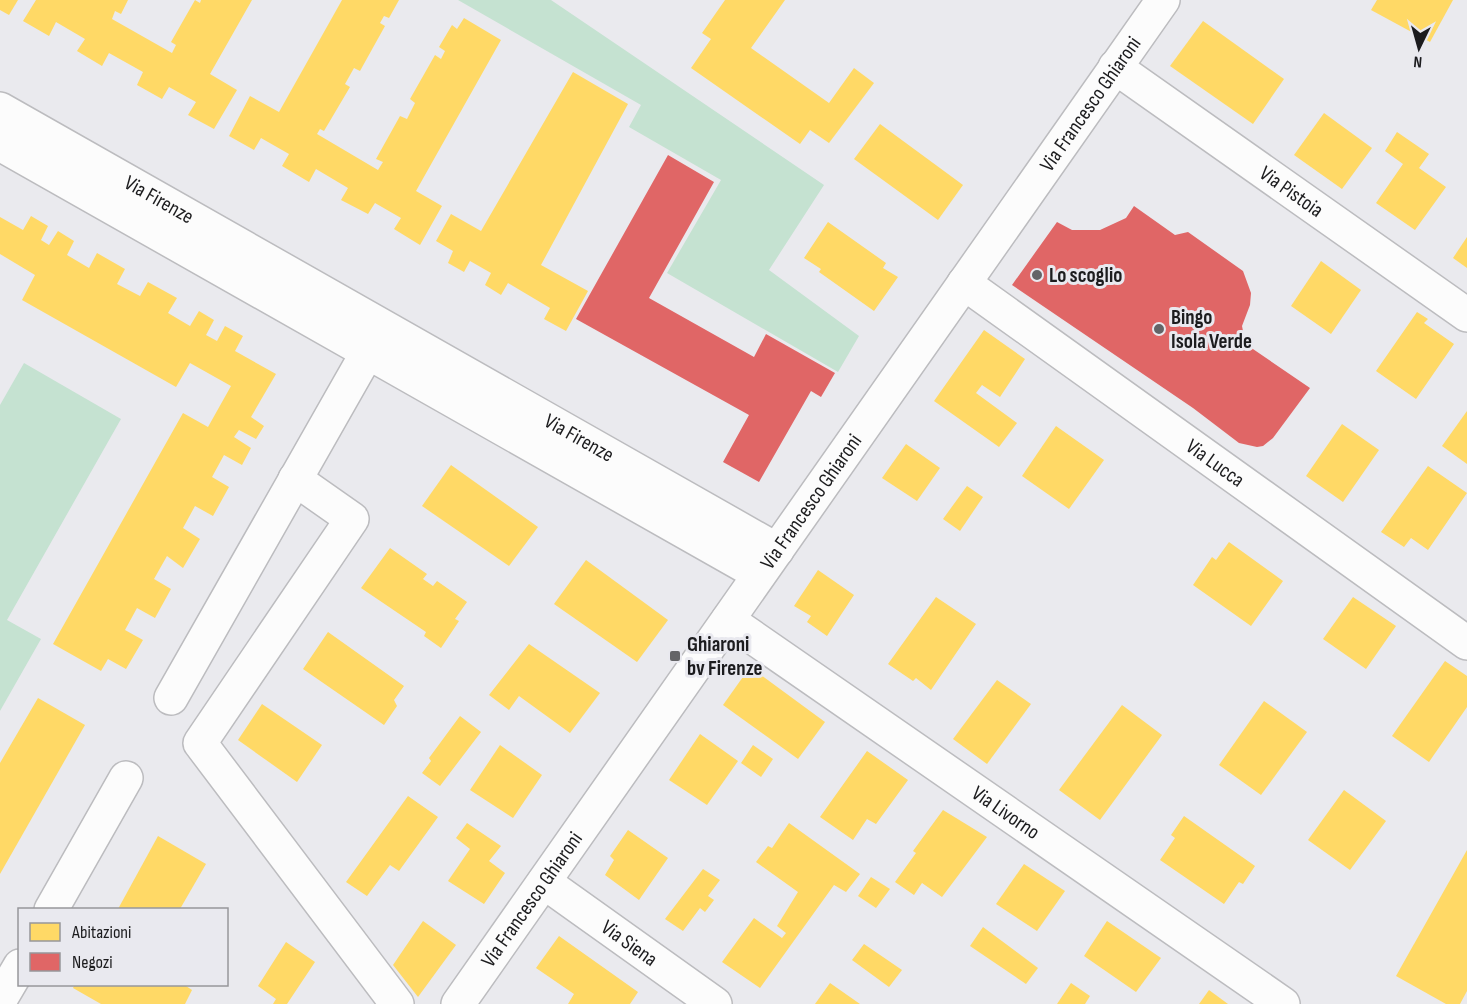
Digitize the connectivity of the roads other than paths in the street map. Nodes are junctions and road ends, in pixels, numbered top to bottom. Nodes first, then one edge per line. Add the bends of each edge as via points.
1 (1163, 0) edge
2 (1115, 67) junction
3 (0, 109) edge
4 (0, 144) edge
5 (964, 284) junction
6 (1467, 315) edge
7 (375, 339) junction
8 (296, 479) junction
9 (768, 562) junction
10 (728, 620) junction
11 (1467, 643) edge
12 (171, 698) dead end
13 (126, 778) dead end
14 (544, 882) junction
15 (52, 908) edge
16 (18, 969) edge
17 (0, 1000) edge
18 (397, 1004) edge
19 (458, 1004) edge
20 (715, 1004) edge
21 (1283, 1004) edge

1 - 2 street, Via Francesco Ghiaroni
2 - 5 street, Via Francesco Ghiaroni
2 - 6 street, Via Pistoia
3 - 7 street, Via Firenze
4 - 7 street, Via Firenze
5 - 9 street, Via Francesco Ghiaroni
5 - 11 street, Via Lucca
7 - 8 street
7 - 9 street, Via Firenze
8 - 12 street
8 - 18 street via 352,519 200,743
9 - 10 street, Via Francesco Ghiaroni
10 - 14 street, Via Francesco Ghiaroni
10 - 21 street, Via Livorno
13 - 15 street
14 - 19 street, Via Francesco Ghiaroni
14 - 20 street, Via Siena
16 - 17 street

